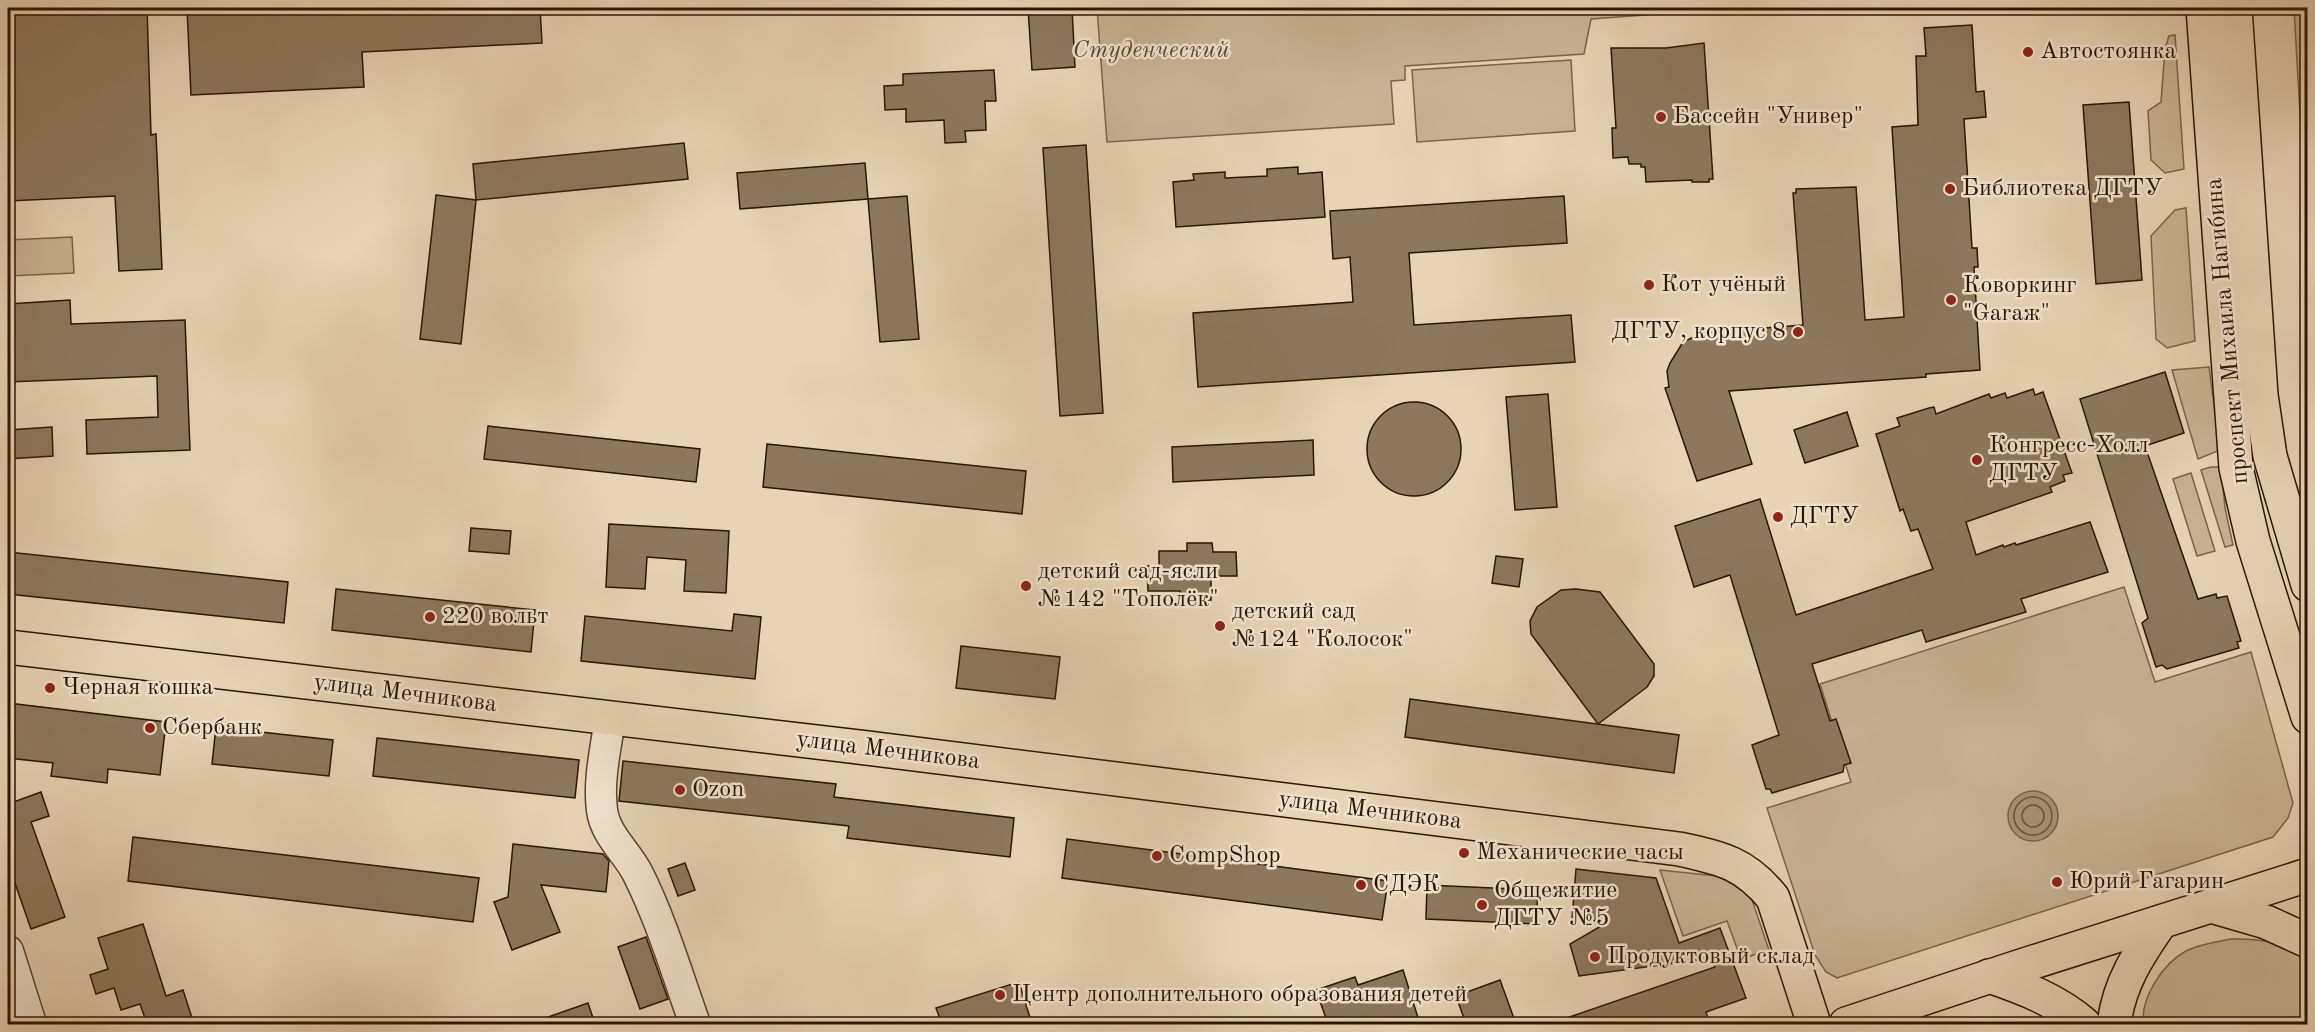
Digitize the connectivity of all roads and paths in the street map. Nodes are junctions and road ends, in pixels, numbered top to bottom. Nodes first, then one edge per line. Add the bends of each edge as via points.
1 (2203, 8) edge
2 (2235, 8) edge
3 (2307, 585) edge
4 (8, 647) edge
5 (2307, 717) edge
6 (610, 718) junction
7 (2307, 875) edge
8 (2211, 906) junction
9 (2161, 922) junction
10 (2307, 941) edge
11 (10, 966) edge
12 (1989, 976) junction
13 (31, 1024) edge
14 (695, 1024) edge
15 (1814, 1024) edge
16 (1846, 1024) edge
17 (2084, 1024) edge
18 (2114, 1024) edge

1 - 5 main road, проспект Михаила Нагибина via 2236,468 2253,541
2 - 3 main road, проспект Михаила Нагибина via 2261,395 2270,456
4 - 6 main road, улица Мечникова
6 - 14 street via 602,812 607,829 637,871 657,915
6 - 15 main road, улица Мечникова via 1679,849 1726,859 1760,882 1773,898
7 - 8 main road
8 - 9 main road
8 - 10 main road via 2266,922
9 - 12 main road
9 - 18 main road via 2123,984
11 - 13 street
12 - 16 main road
12 - 17 main road via 2035,992

